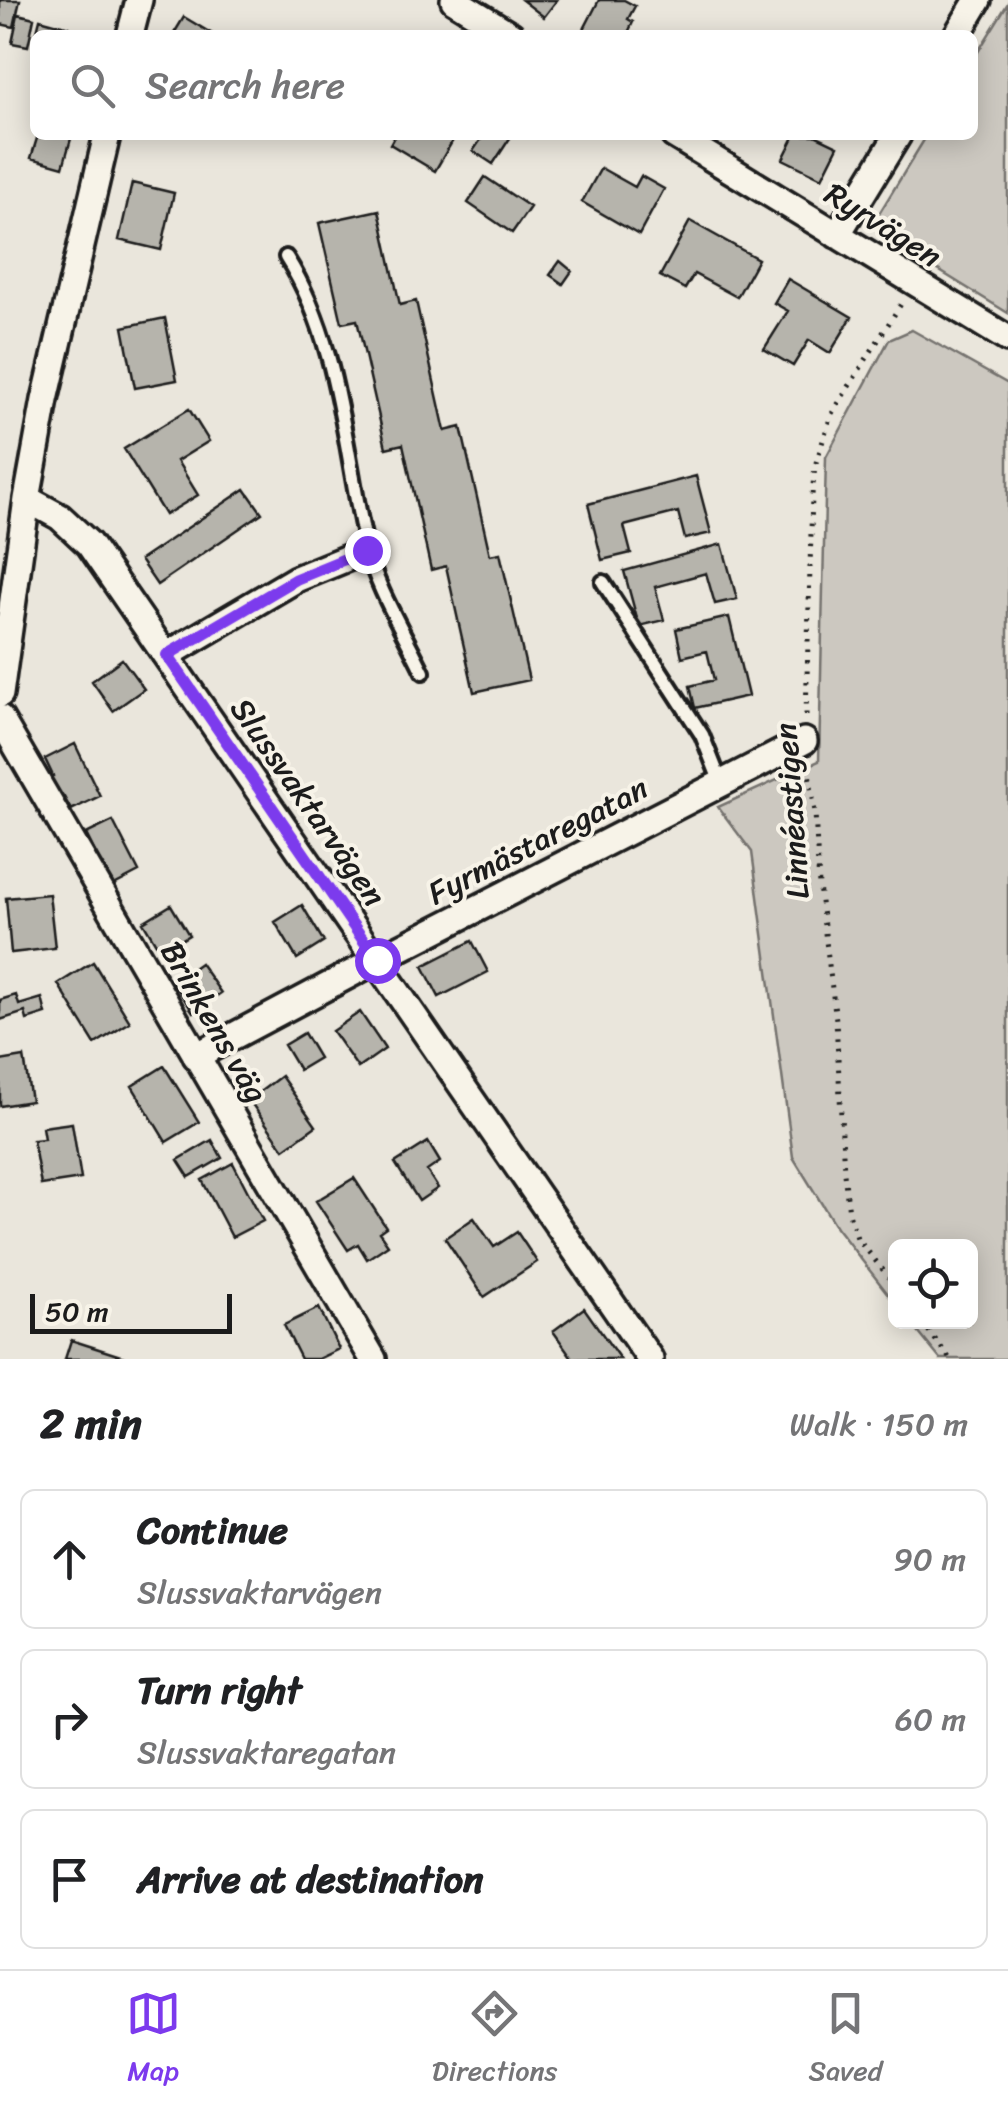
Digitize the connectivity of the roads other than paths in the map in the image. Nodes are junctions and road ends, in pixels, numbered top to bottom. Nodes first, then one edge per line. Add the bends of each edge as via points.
1 (139, 0) edge
2 (454, 0) edge
3 (978, 0) edge
4 (131, 30) edge
5 (503, 30) edge
6 (961, 30) edge
7 (106, 140) edge
8 (682, 140) edge
9 (895, 140) edge
10 (837, 236) junction
11 (286, 257) dead end
12 (1008, 339) edge
13 (28, 499) junction
14 (367, 550) junction
15 (602, 582) dead end
16 (167, 655) junction
17 (423, 672) dead end
18 (0, 694) edge
19 (0, 718) edge
20 (804, 741) road end
21 (721, 784) junction
22 (377, 960) junction
23 (196, 1056) junction
24 (373, 1359) edge
25 (650, 1359) edge

1 - 4 street
2 - 5 street
3 - 6 street
7 - 13 street
8 - 10 street, Ryrvägen
9 - 10 street
10 - 12 street, Ryrvägen
11 - 14 lane via 326,346
13 - 16 street, Slussvaktarvägen via 89,544
13 - 18 street
14 - 16 street via 296,579
14 - 17 lane
15 - 21 lane via 702,734
16 - 22 street, Slussvaktarvägen
19 - 23 street, Brinkens väg
20 - 21 street, Fyrmästaregatan
21 - 22 street, Fyrmästaregatan
22 - 23 street, Fyrmästaregatan
22 - 25 street, Slussvaktarvägen
23 - 24 street, Brinkens väg

